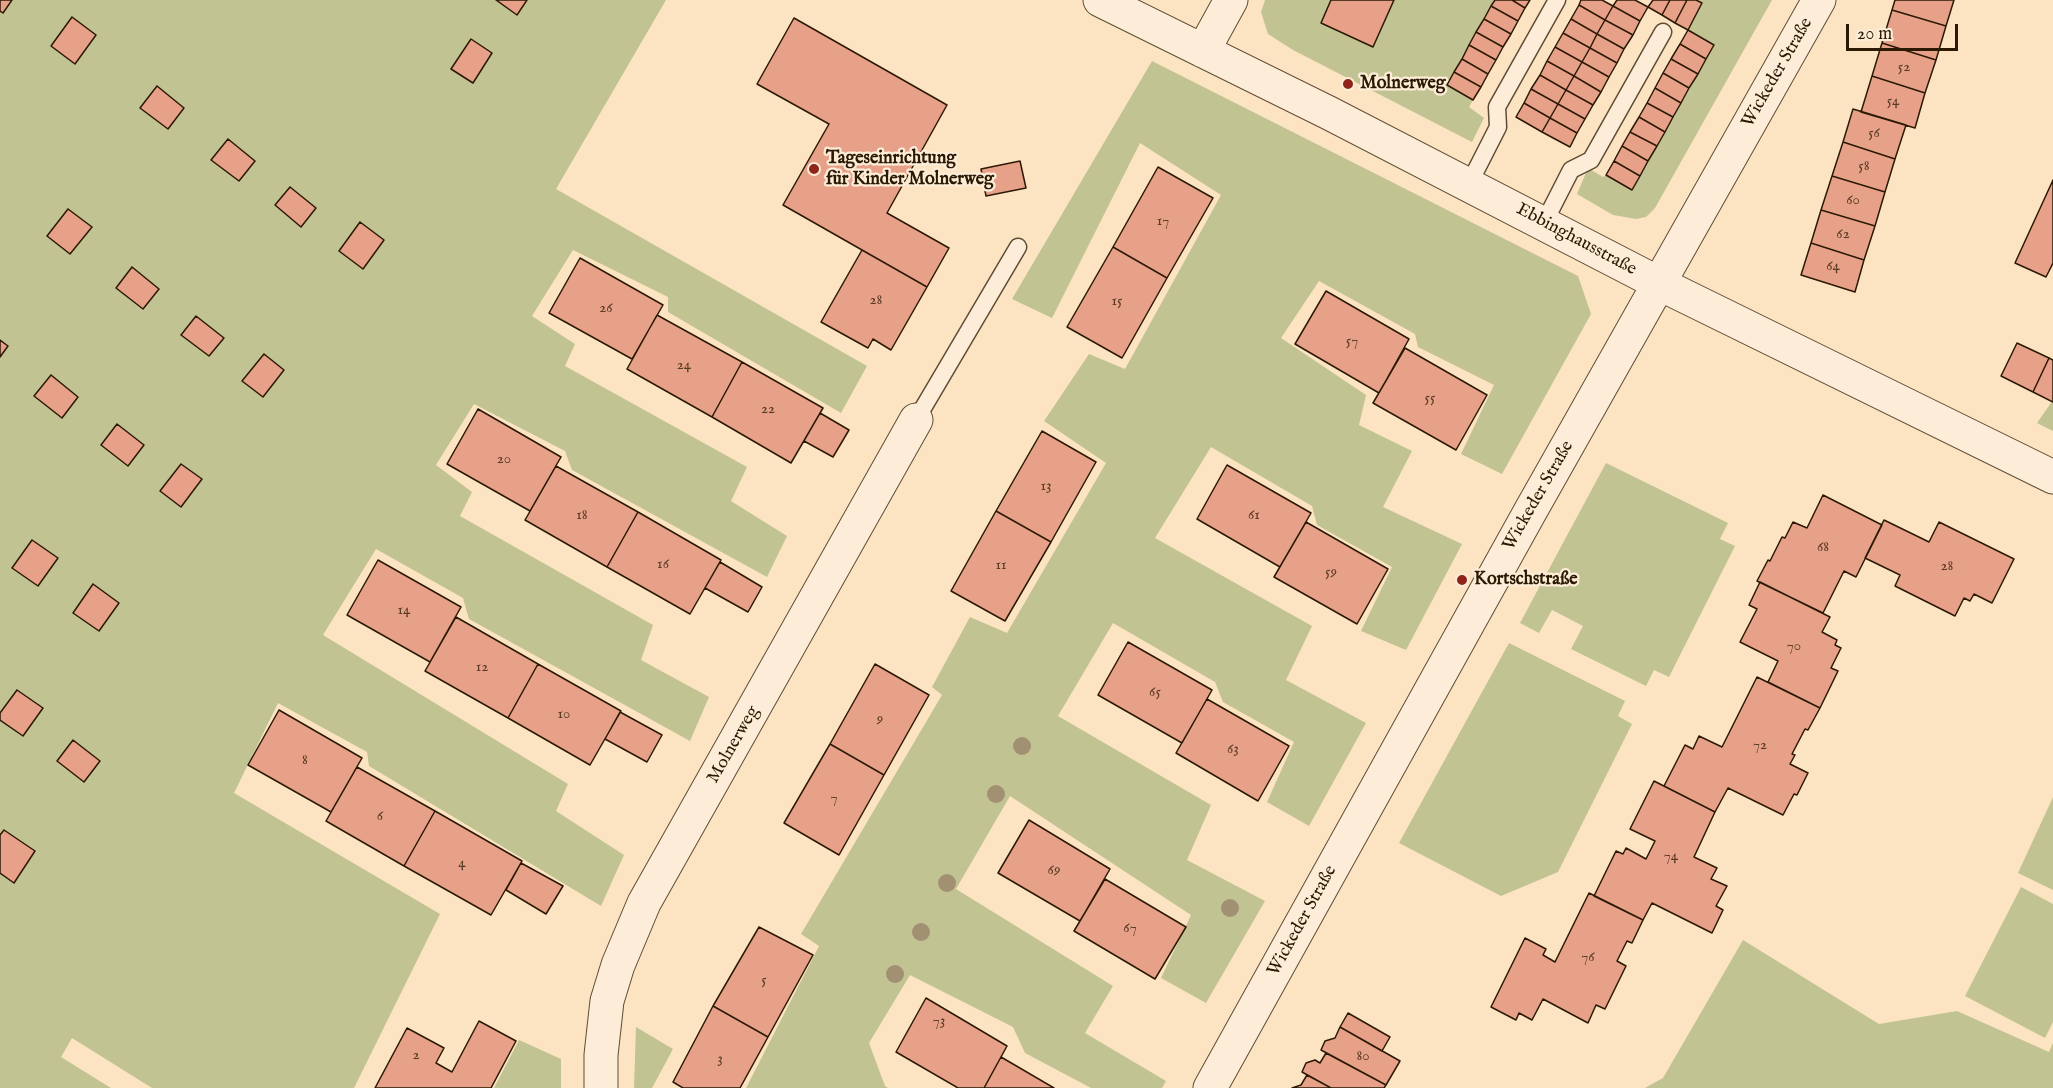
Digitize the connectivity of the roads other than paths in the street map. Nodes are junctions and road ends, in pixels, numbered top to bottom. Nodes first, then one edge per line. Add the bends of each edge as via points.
1 (1100, 0) edge
2 (1231, 0) edge
3 (1557, 0) edge
4 (1819, 0) edge
5 (1663, 32) dead end
6 (1203, 51) junction
7 (1469, 184) junction
8 (1544, 223) junction
9 (1018, 247) dead end
10 (1660, 284) junction
11 (916, 420) joint
12 (2053, 477) edge
13 (601, 1088) edge
14 (1210, 1088) edge

1 - 6 street, Ebbinghausstraße
2 - 6 street
3 - 7 lane via 1497,107 1498,127
4 - 10 street, Wickeder Straße
5 - 8 lane via 1591,160 1571,170
6 - 7 street, Ebbinghausstraße
7 - 8 street, Ebbinghausstraße
8 - 10 street, Ebbinghausstraße
9 - 11 lane
10 - 12 street, Ebbinghausstraße
10 - 14 street, Wickeder Straße
11 - 13 street, Molnerweg via 644,903 607,1001

